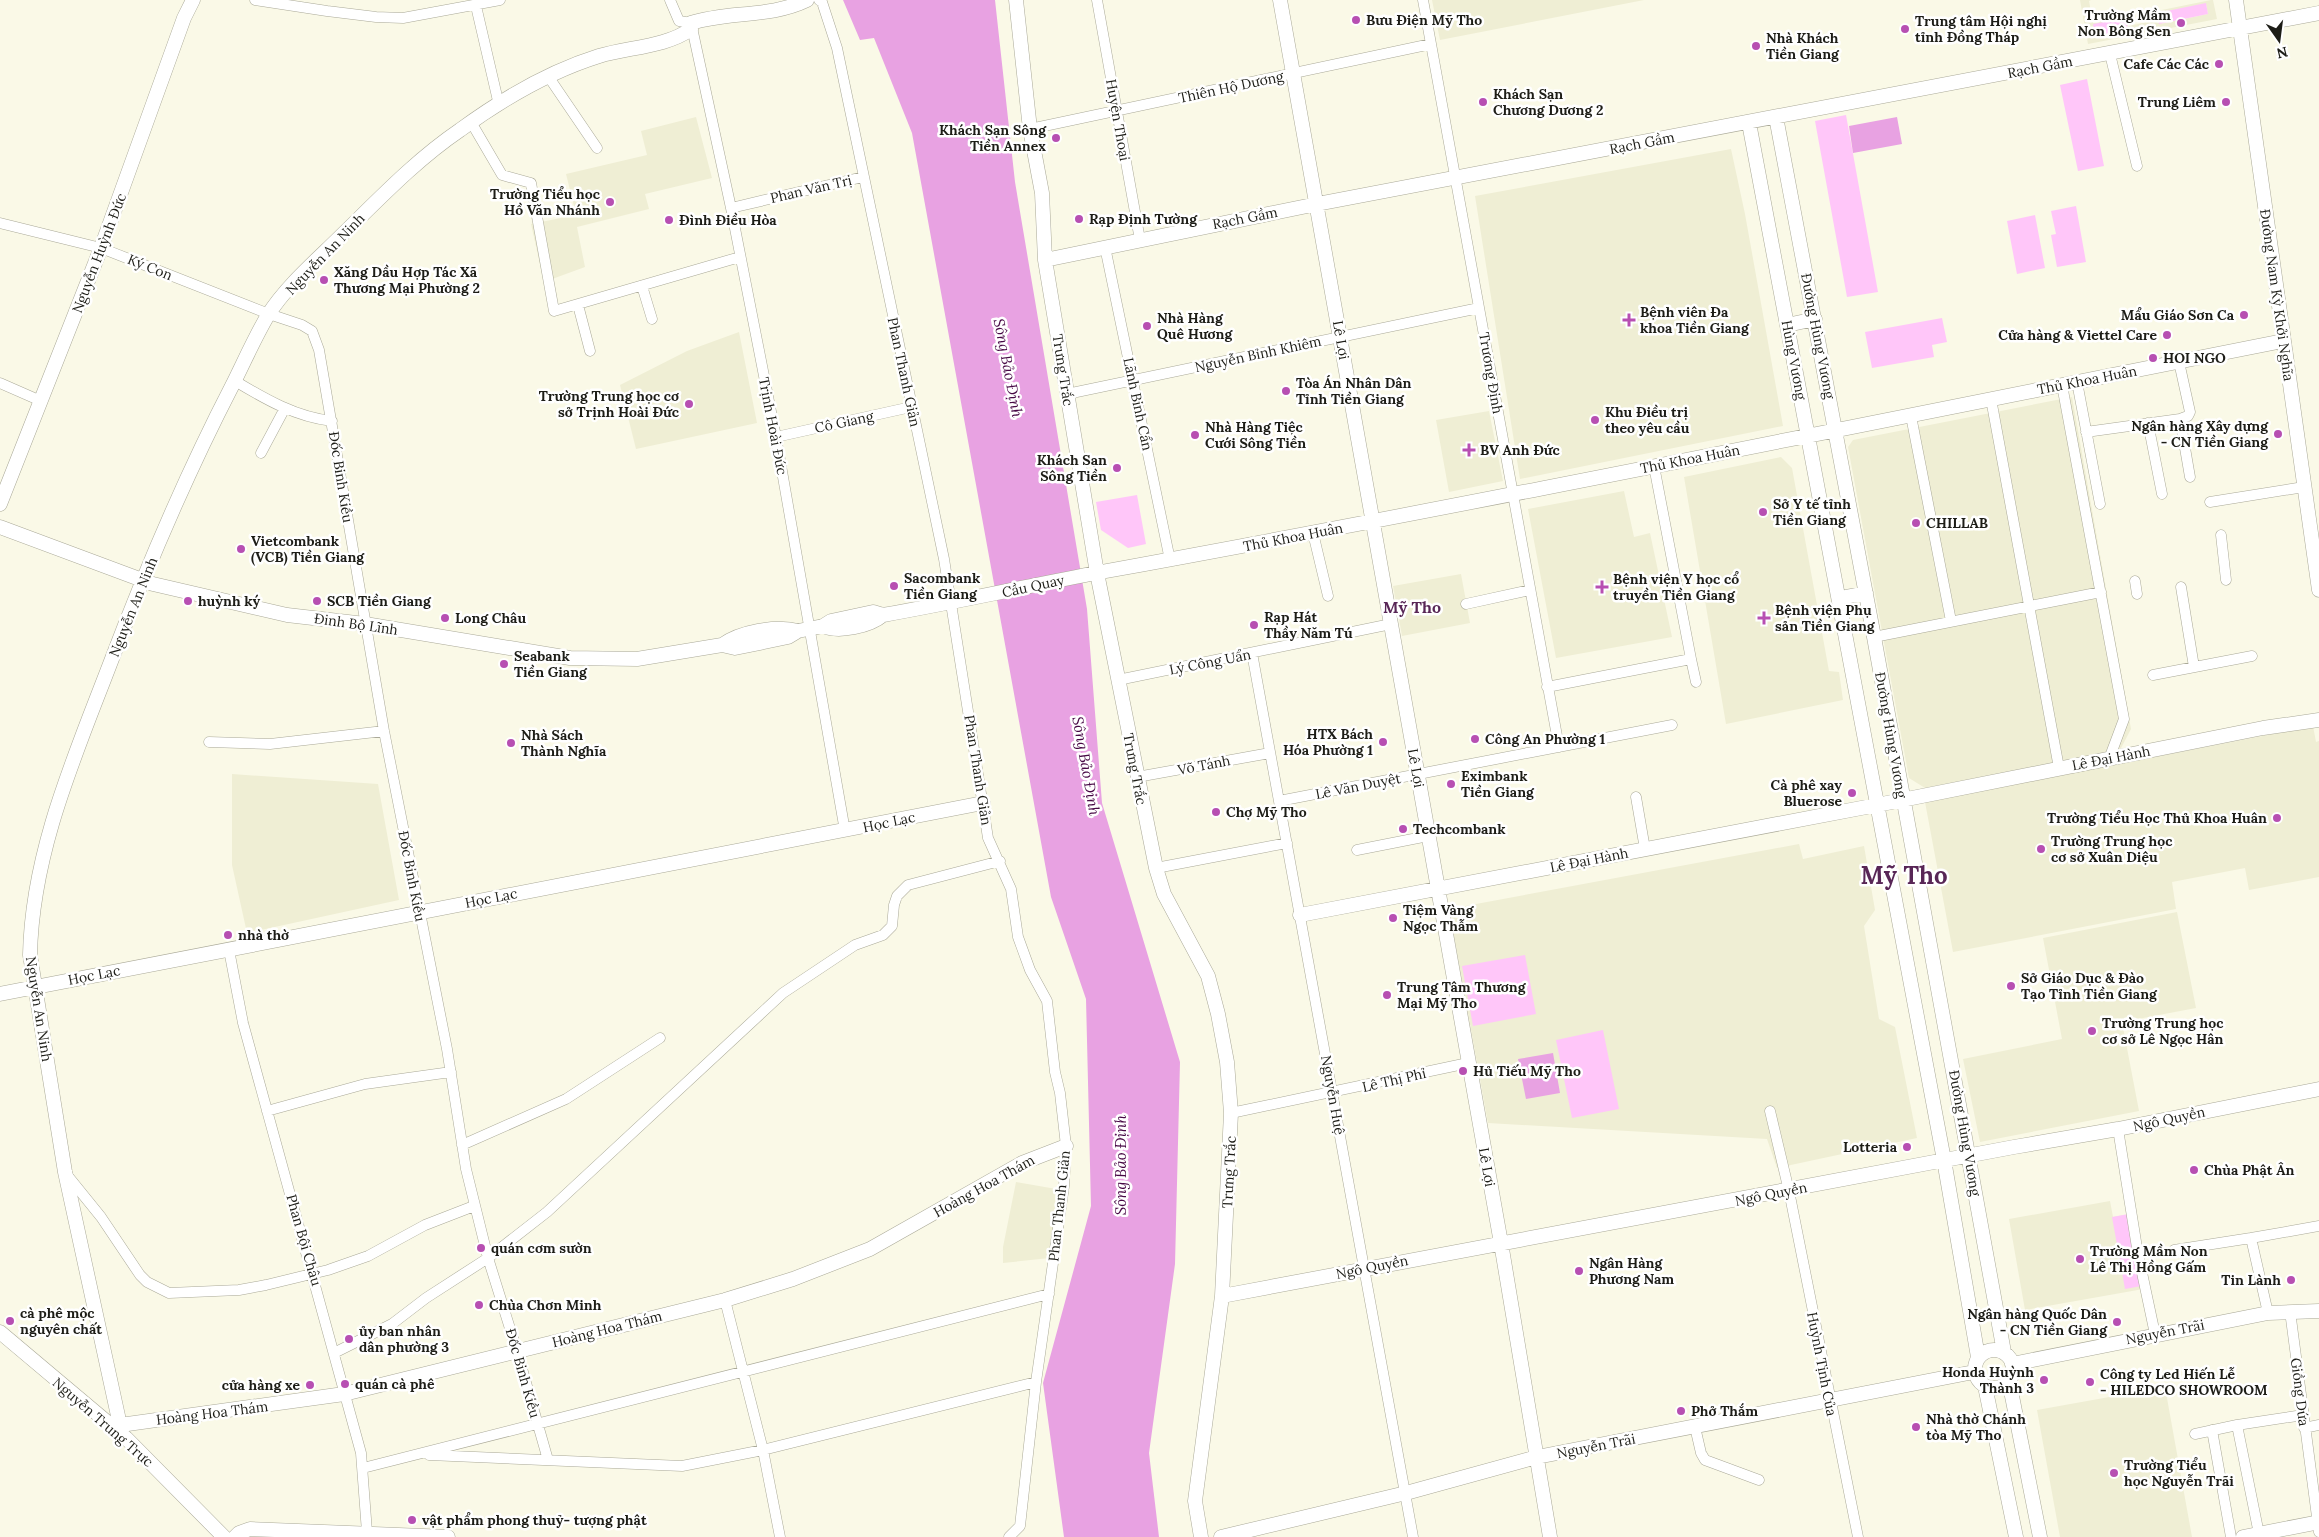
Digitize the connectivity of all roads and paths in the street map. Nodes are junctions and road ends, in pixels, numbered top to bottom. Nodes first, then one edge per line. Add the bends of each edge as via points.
1 (193, 0) edge
2 (255, 0) edge
3 (500, 0) edge
4 (670, 0) edge
5 (807, 0) edge
6 (819, 0) edge
7 (1016, 0) edge
8 (1097, 0) edge
9 (1280, 0) edge
10 (1422, 0) edge
11 (2236, 0) edge
12 (476, 6) junction
13 (2319, 14) edge
14 (691, 26) junction
15 (2241, 30) junction
16 (1431, 44) junction
17 (2110, 54) junction
18 (1295, 74) junction
19 (548, 76) junction
20 (499, 105) junction
21 (1115, 111) junction
22 (1776, 117) junction
23 (471, 122) junction
24 (1749, 123) junction
25 (1030, 129) junction
26 (597, 148) dead end
27 (2136, 166) dead end
28 (863, 178) junction
29 (1456, 178) junction
30 (1317, 204) junction
31 (731, 208) junction
32 (0, 223) edge
33 (1140, 240) junction
34 (1106, 247) junction
35 (101, 248) junction
36 (740, 257) junction
37 (1045, 260) junction
38 (642, 286) junction
39 (578, 304) junction
40 (1479, 308) junction
41 (269, 314) junction
42 (652, 319) dead end
43 (1815, 319) junction
44 (1787, 325) junction
45 (1341, 337) junction
46 (2283, 341) junction
47 (590, 351) dead end
48 (2180, 362) junction
49 (235, 380) junction
50 (1133, 380) junction
51 (2077, 382) junction
52 (0, 383) edge
53 (2062, 385) junction
54 (1067, 394) junction
55 (1991, 399) junction
56 (41, 401) junction
57 (912, 407) junction
58 (285, 408) junction
59 (1911, 416) junction
60 (2180, 419) junction
61 (332, 421) junction
62 (2148, 423) junction
63 (1836, 430) junction
64 (2086, 432) junction
65 (1808, 435) junction
66 (776, 437) junction
67 (261, 453) dead end
68 (1654, 466) junction
69 (2190, 477) dead end
70 (2304, 487) junction
71 (1512, 494) junction
72 (2162, 494) dead end
73 (2210, 502) dead end
74 (0, 504) edge
75 (2100, 504) dead end
76 (1373, 522) junction
77 (0, 526) edge
78 (1313, 533) junction
79 (2221, 535) dead end
80 (1170, 560) junction
81 (1092, 574) junction
82 (142, 580) junction
83 (2226, 580) dead end
84 (2135, 581) dead end
85 (2181, 587) dead end
86 (1530, 590) junction
87 (2319, 590) edge
88 (2101, 592) junction
89 (1866, 593) junction
90 (2137, 594) dead end
91 (1328, 596) dead end
92 (1840, 598) junction
93 (970, 599) joint
94 (953, 603) junction
95 (1466, 604) dead end
96 (2028, 606) junction
97 (1951, 621) junction
98 (365, 624) junction
99 (1391, 624) junction
100 (810, 628) junction
101 (1874, 637) junction
102 (1252, 653) junction
103 (2252, 656) dead end
104 (1691, 659) junction
105 (2194, 667) junction
106 (2153, 675) dead end
107 (1118, 680) junction
108 (1696, 682) dead end
109 (1547, 687) junction
110 (2319, 720) edge
111 (1672, 725) dead end
112 (384, 731) junction
113 (209, 742) dead end
114 (1559, 747) junction
115 (1270, 753) junction
116 (2109, 759) junction
117 (2059, 768) junction
118 (1417, 774) junction
119 (1137, 778) junction
120 (1636, 796) dead end
121 (1903, 800) junction
122 (1279, 801) junction
123 (983, 803) junction
124 (1877, 805) junction
125 (845, 831) junction
126 (1428, 836) junction
127 (1287, 843) junction
128 (1646, 849) junction
129 (1357, 850) dead end
130 (1000, 861) junction
131 (1156, 868) junction
132 (1437, 888) junction
133 (418, 914) junction
134 (1300, 915) junction
135 (229, 950) junction
136 (35, 987) junction
137 (0, 994) edge
138 (660, 1038) dead end
139 (1468, 1063) junction
140 (451, 1072) junction
141 (2319, 1089) edge
142 (1333, 1093) junction
143 (268, 1111) junction
144 (1770, 1112) dead end
145 (1232, 1113) junction
146 (2118, 1129) junction
147 (462, 1145) junction
148 (1066, 1146) junction
149 (1969, 1155) junction
150 (1944, 1160) junction
151 (65, 1172) junction
152 (1789, 1191) junction
153 (474, 1206) junction
154 (2319, 1226) edge
155 (2251, 1238) junction
156 (1501, 1243) junction
157 (2174, 1250) dead end
158 (488, 1258) junction
159 (1365, 1268) junction
160 (313, 1274) junction
161 (1049, 1294) junction
162 (1222, 1296) junction
163 (725, 1300) junction
164 (2290, 1311) junction
165 (2319, 1311) edge
166 (2268, 1313) junction
167 (0, 1332) edge
168 (2154, 1334) junction
169 (517, 1351) junction
170 (334, 1353) junction
171 (1978, 1357) junction
172 (2008, 1358) junction
173 (744, 1372) junction
174 (1974, 1372) junction
175 (2009, 1381) junction
176 (1036, 1382) junction
177 (1985, 1386) junction
178 (344, 1394) junction
179 (1829, 1400) junction
180 (2303, 1415) junction
181 (538, 1424) junction
182 (2237, 1425) junction
183 (2319, 1425) edge
184 (116, 1426) junction
185 (1695, 1427) junction
186 (2304, 1428) junction
187 (2212, 1430) junction
188 (2195, 1434) dead end
189 (763, 1450) junction
190 (417, 1454) junction
191 (1537, 1457) junction
192 (548, 1460) junction
193 (363, 1468) junction
194 (1759, 1480) dead end
195 (1406, 1493) junction
196 (2319, 1526) edge
197 (366, 1532) junction
198 (1200, 1533) edge
199 (2259, 1534) junction
200 (224, 1537) edge
201 (235, 1537) edge
202 (448, 1537) edge
203 (780, 1537) edge
204 (1009, 1537) edge
205 (1221, 1537) edge
206 (1413, 1537) edge
207 (1550, 1537) edge
208 (1858, 1537) edge
209 (2016, 1537) edge
210 (2040, 1537) edge
211 (2231, 1537) edge
212 (2243, 1537) edge

1 - 35 main road, Nguyễn Huỳnh Đức
2 - 12 street via 403,18
3 - 12 street
4 - 14 street via 679,22
5 - 14 main road, Nguyễn An Ninh via 774,10 704,19
6 - 28 street, Phan Thanh Giản via 828,15 837,48
7 - 25 main road, Trưng Trắc
8 - 21 street, Huyện Thoại
9 - 18 main road, Lê Lợi
10 - 16 street, Trương Định
11 - 15 main road, Đường Nam Kỳ Khởi Nghĩa
12 - 20 street
13 - 15 main road, Rạch Gầm
14 - 19 main road, Nguyễn An Ninh via 680,37 600,56
14 - 31 street, Trịnh Hoài Đức
15 - 17 main road, Rạch Gầm
15 - 46 main road, Đường Nam Kỳ Khởi Nghĩa
16 - 18 street, Thiên Hộ Dương
16 - 29 street, Trương Định
17 - 22 main road, Rạch Gầm
17 - 27 street
18 - 21 street, Thiên Hộ Dương
18 - 30 main road, Lê Lợi
19 - 20 main road, Nguyễn An Ninh
19 - 26 street
20 - 23 main road, Nguyễn An Ninh
21 - 25 street, Thiên Hộ Dương
21 - 33 street, Huyện Thoại
22 - 24 main road, Rạch Gầm
22 - 43 main road, Đường Hùng Vương
23 - 39 street via 502,175 531,183 554,311
23 - 41 main road, Nguyễn An Ninh via 409,169 297,280
24 - 29 main road, Rạch Gầm
24 - 44 main road, Hùng Vương
25 - 37 main road, Trưng Trắc via 1042,193
28 - 31 street, Phan Văn Trị
28 - 57 street, Phan Thanh Giản
29 - 30 main road, Rạch Gầm
29 - 40 street, Trương Định
30 - 33 main road, Rạch Gầm
30 - 45 main road, Lê Lợi
31 - 36 street, Trịnh Hoài Đức
32 - 35 street, Ký Con
33 - 34 main road, Rạch Gầm
34 - 37 main road, Rạch Gầm
34 - 50 street, Lãnh Binh Cẩn
35 - 41 street, Ký Con
35 - 56 main road, Nguyễn Huỳnh Đức
36 - 38 street
36 - 66 street, Trịnh Hoài Đức
37 - 54 main road, Trưng Trắc
38 - 39 street
38 - 42 street
39 - 47 street
40 - 45 street, Nguyễn Bỉnh Khiêm
40 - 71 street, Trương Định
41 - 49 main road, Nguyễn An Ninh
41 - 61 street, Đốc Binh Kiều via 312,331 319,350
43 - 44 main road
43 - 63 main road, Đường Hùng Vương
44 - 65 main road, Hùng Vương
45 - 50 street, Nguyễn Bỉnh Khiêm
45 - 76 main road, Lê Lợi
46 - 48 main road, Thủ Khoa Huân
46 - 70 main road, Đường Nam Kỳ Khởi Nghĩa
48 - 51 main road, Thủ Khoa Huân
48 - 60 street via 2190,412
49 - 58 street
49 - 82 main road, Nguyễn An Ninh via 208,432
50 - 54 street, Nguyễn Bỉnh Khiêm
50 - 80 street, Lãnh Binh Cẩn
51 - 53 main road, Thủ Khoa Huân
51 - 64 street
52 - 56 street
53 - 55 main road, Thủ Khoa Huân
53 - 88 street
54 - 81 main road, Trưng Trắc
55 - 59 main road, Thủ Khoa Huân
55 - 96 street
56 - 74 main road, Nguyễn Huỳnh Đức
57 - 66 street, Cô Giang
57 - 94 street, Phan Thanh Giản
58 - 61 street via 312,419
58 - 67 street
59 - 63 main road, Thủ Khoa Huân
59 - 97 street
60 - 62 street
60 - 69 street
61 - 98 street, Đốc Binh Kiều
62 - 64 street
62 - 72 street
63 - 65 main road, Thủ Khoa Huân
63 - 89 main road, Đường Hùng Vương
64 - 75 street
65 - 68 main road, Thủ Khoa Huân
65 - 92 main road, Hùng Vương
66 - 100 street, Trịnh Hoài Đức
68 - 71 main road, Thủ Khoa Huân
68 - 104 street
70 - 73 street
70 - 87 main road, Đường Nam Kỳ Khởi Nghĩa
71 - 76 main road, Thủ Khoa Huân
71 - 86 street, Trương Định
76 - 78 main road, Thủ Khoa Huân
76 - 99 main road, Lê Lợi
77 - 82 main road, Đinh Bộ Lĩnh
78 - 80 main road, Thủ Khoa Huân
78 - 91 street
79 - 83 street
80 - 81 main road, Thủ Khoa Huân
81 - 93 main road, Cầu Quay
81 - 107 main road, Trưng Trắc
82 - 98 main road, Đinh Bộ Lĩnh via 287,615
82 - 136 main road, Nguyễn An Ninh via 46,842 31,912 30,955
84 - 90 street
85 - 105 street
86 - 95 street
86 - 109 street, Trương Định
88 - 96 street
88 - 116 street via 2124,719
89 - 92 main road
89 - 101 main road, Đường Hùng Vương
92 - 124 main road, Đường Hùng Vương
93 - 94 main road, Đinh Bộ Lĩnh
94 - 100 main road, Đinh Bộ Lĩnh via 883,615 873,612 831,620
94 - 123 street, Phan Thanh Giản
96 - 97 street
96 - 117 street
97 - 101 street
98 - 100 main road, Đinh Bộ Lĩnh via 570,658 637,658 722,645 733,638 786,627
98 - 112 street, Đốc Binh Kiều
99 - 102 street, Lý Công Uẩn
99 - 118 main road, Lê Lợi
100 - 125 street, Trịnh Hoài Đức
101 - 121 main road, Đường Hùng Vương
102 - 107 street, Lý Công Uẩn
102 - 115 street, Nguyễn Huệ
103 - 105 street
104 - 108 street
104 - 109 street
105 - 106 street
107 - 119 main road, Trưng Trắc
109 - 114 street, Trương Định
110 - 116 main road, Lê Đại Hành
111 - 114 street, Lê Văn Duyệt
112 - 113 street via 270,744
112 - 133 street, Đốc Binh Kiều
114 - 118 street, Lê Văn Duyệt
115 - 119 street, Võ Tánh
115 - 122 street, Nguyễn Huệ
116 - 117 main road, Lê Đại Hành
117 - 121 main road, Lê Đại Hành
118 - 122 street, Lê Văn Duyệt
118 - 126 main road, Lê Lợi
119 - 131 main road, Trưng Trắc
120 - 128 street
121 - 124 main road, Lê Đại Hành
121 - 149 main road, Đường Hùng Vương
122 - 127 street, Nguyễn Huệ
123 - 125 main road, Học Lạc
123 - 130 street, Phan Thanh Giản via 988,838 993,853
124 - 128 main road, Lê Đại Hành
124 - 150 main road, Đường Hùng Vương
125 - 133 main road, Học Lạc
126 - 129 street
126 - 132 main road, Lê Lợi
127 - 131 street
127 - 134 street, Nguyễn Huệ
128 - 132 main road, Lê Đại Hành
130 - 148 street, Phan Thanh Giản via 1011,889 1018,936 1030,970 1047,1001
130 - 158 street via 908,885 901,890 894,905 892,926 883,935 855,945 783,993 604,1161 547,1212
131 - 145 main road, Trưng Trắc via 1164,894 1208,976 1225,1052
132 - 134 main road, Lê Đại Hành
132 - 139 main road, Lê Lợi
133 - 135 main road, Học Lạc
133 - 140 street, Đốc Binh Kiều
134 - 142 street, Nguyễn Huệ
135 - 136 main road, Học Lạc
135 - 143 street, Phan Bội Châu via 243,1023
136 - 137 main road, Học Lạc
136 - 151 main road, Nguyễn An Ninh
138 - 147 street via 566,1099
139 - 142 street, Lê Thị Phỉ
139 - 156 main road, Lê Lợi
140 - 143 street via 365,1084
140 - 147 street, Đốc Binh Kiều
141 - 146 main road, Ngô Quyền
142 - 145 street, Lê Thị Phỉ
142 - 159 street, Nguyễn Huệ
143 - 160 street, Phan Bội Châu
144 - 152 street, Huỳnh Tịnh Của
145 - 162 main road, Trưng Trắc
146 - 149 main road, Ngô Quyền
146 - 168 street
147 - 153 street, Đốc Binh Kiều
148 - 161 street, Phan Thanh Giản via 1064,1186
148 - 163 main road, Hoàng Hoa Thám via 1022,1163 870,1249 793,1279
149 - 150 main road, Ngô Quyền
149 - 172 main road, Đường Hùng Vương
150 - 152 main road, Ngô Quyền
150 - 171 main road, Đường Hùng Vương
151 - 160 street via 101,1216 140,1275 170,1293 239,1290
151 - 184 main road, Nguyễn An Ninh
152 - 156 main road, Ngô Quyền
152 - 179 street, Huỳnh Tịnh Của
153 - 158 street, Đốc Binh Kiều
153 - 160 street via 425,1225 368,1256
154 - 155 street
155 - 157 street
155 - 166 street
156 - 159 main road, Ngô Quyền
156 - 191 main road, Lê Lợi
158 - 169 street, Đốc Binh Kiều
158 - 170 street via 392,1324
159 - 162 main road, Ngô Quyền
159 - 195 street, Nguyễn Huệ
160 - 170 street, Phan Bội Châu
161 - 173 street
161 - 176 street, Phan Thanh Giản
162 - 198 main road, Trưng Trắc via 1195,1502
163 - 169 main road, Hoàng Hoa Thám
163 - 173 street
164 - 165 main road, Nguyễn Trãi
164 - 166 main road, Nguyễn Trãi
164 - 180 street, Giồng Dứa
166 - 168 main road, Nguyễn Trãi
167 - 184 main road, Nguyễn Trung Trực
168 - 172 main road, Nguyễn Trãi
169 - 178 main road, Hoàng Hoa Thám
169 - 181 street, Đốc Binh Kiều
170 - 178 street, Phan Bội Châu
171 - 172 main road, Nguyễn Trãi via 1998,1349
171 - 174 main road
172 - 175 main road via 2012,1376
173 - 181 street
173 - 189 street
174 - 177 main road
174 - 179 main road, Nguyễn Trãi
175 - 177 main road via 1998,1388
175 - 210 main road
176 - 189 street
176 - 204 street, Phan Thanh Giản via 1020,1526
177 - 209 main road
178 - 184 main road, Hoàng Hoa Thám
178 - 193 street, Phan Bội Châu
179 - 185 main road, Nguyễn Trãi
179 - 208 street, Huỳnh Tịnh Của
180 - 182 street
180 - 186 street, Giồng Dứa
181 - 190 street
181 - 192 street, Đốc Binh Kiều
182 - 187 street
182 - 199 street
183 - 186 street
184 - 200 main road, Nguyễn Trung Trực
185 - 191 main road, Nguyễn Trãi
185 - 194 street via 1705,1460
186 - 196 street, Giồng Dứa
187 - 188 street
187 - 211 street
189 - 192 street via 682,1466
189 - 203 street
190 - 192 street
190 - 193 street
191 - 195 main road, Nguyễn Trãi
191 - 207 main road, Lê Lợi
193 - 197 street, Phan Bội Châu
195 - 205 main road, Nguyễn Trãi
195 - 206 street, Nguyễn Huệ
196 - 199 main road
197 - 201 main road via 250,1529
197 - 202 main road
199 - 212 main road

